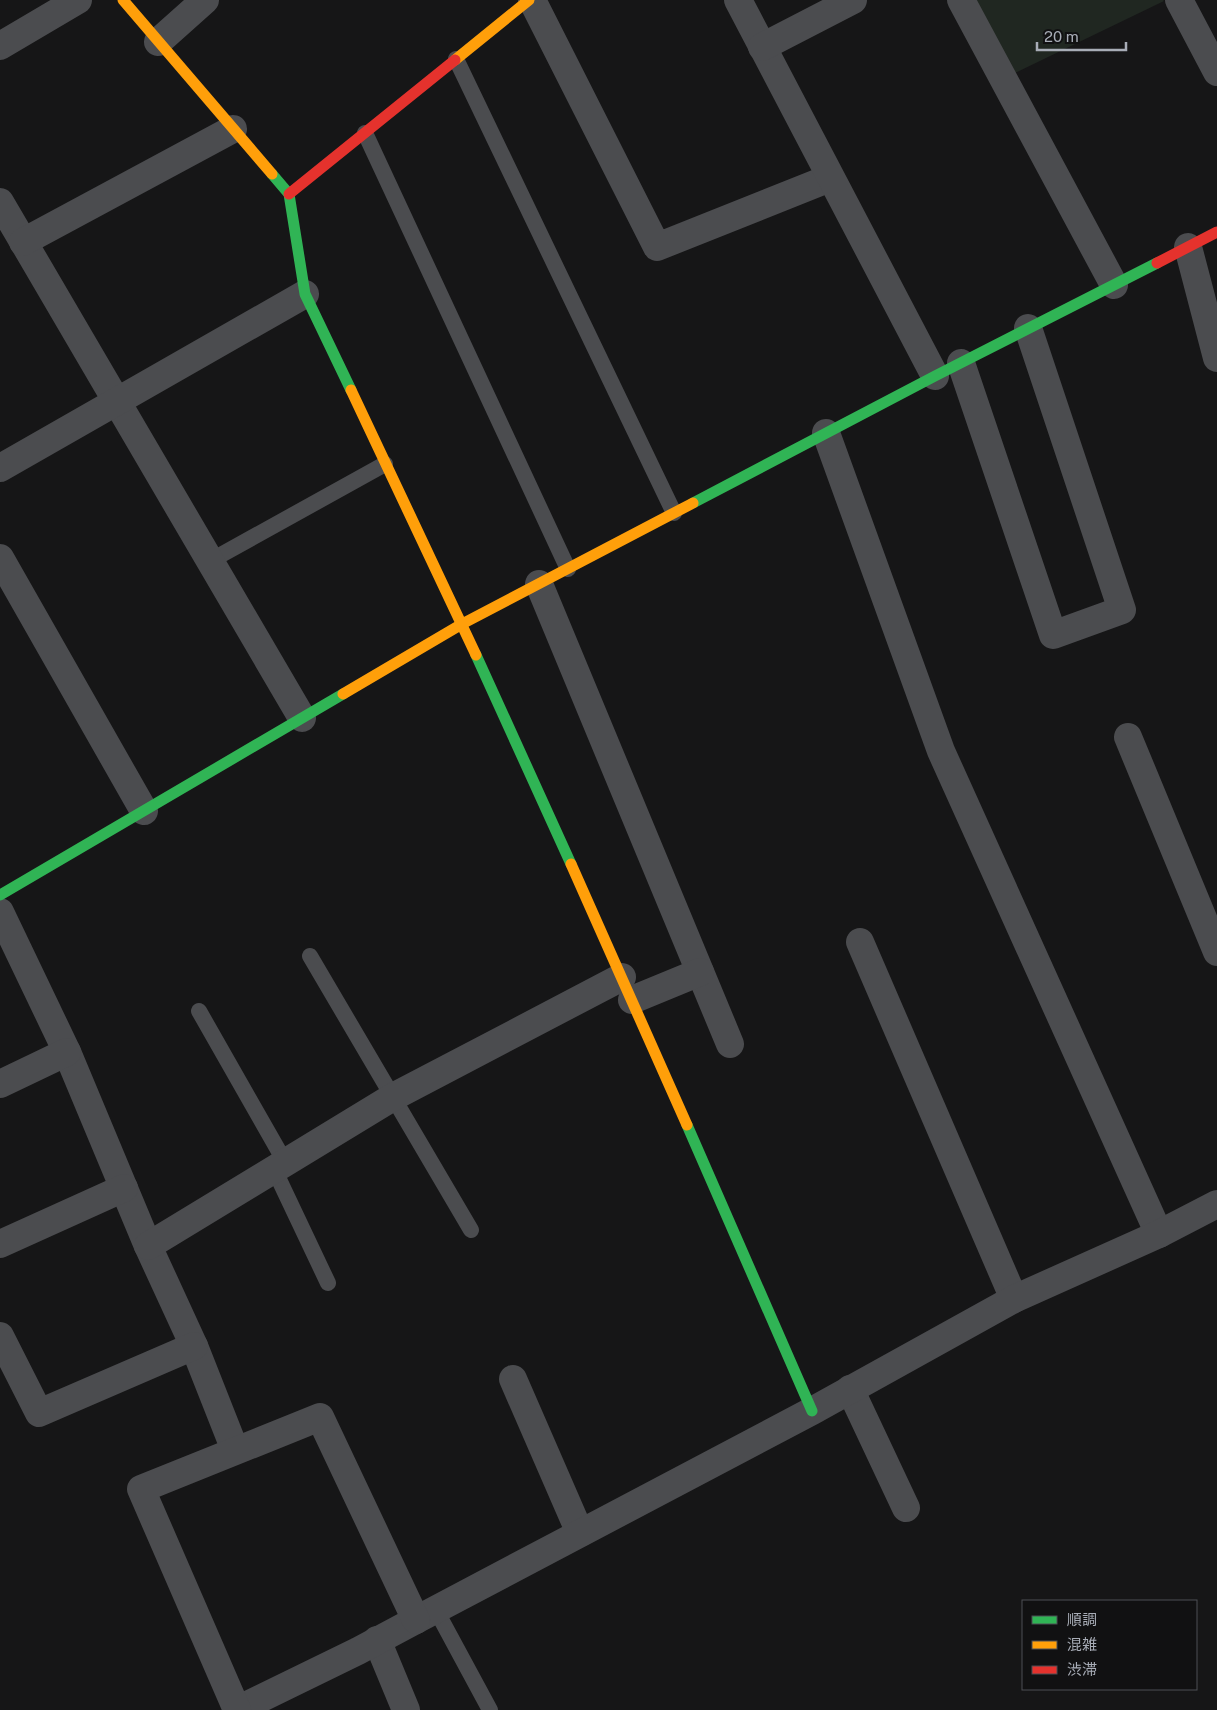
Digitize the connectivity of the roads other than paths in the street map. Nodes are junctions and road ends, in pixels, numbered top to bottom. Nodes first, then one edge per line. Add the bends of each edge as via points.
1 (78, 0) edge
2 (123, 0) edge
3 (205, 0) edge
4 (529, 0) edge
5 (532, 0) edge
6 (738, 0) edge
7 (853, 0) edge
8 (961, 0) edge
9 (1179, 0) edge
10 (158, 42) junction
11 (0, 46) edge
12 (762, 47) junction
13 (456, 59) junction
14 (1217, 72) edge
15 (233, 129) junction
16 (365, 133) junction
17 (830, 178) junction
18 (290, 194) junction
19 (0, 202) edge
20 (1217, 232) edge
21 (23, 242) junction
22 (1188, 247) junction
23 (1114, 285) junction
24 (305, 294) junction
25 (1028, 328) junction
26 (1217, 358) edge
27 (961, 363) junction
28 (935, 376) junction
29 (116, 402) junction
30 (826, 433) junction
31 (386, 464) junction
32 (0, 468) edge
33 (674, 513) junction
34 (0, 558) edge
35 (210, 560) junction
36 (568, 569) junction
37 (539, 584) junction
38 (462, 624) junction
39 (302, 718) junction
40 (1128, 737) dead end
41 (144, 811) junction
42 (0, 895) edge
43 (0, 912) edge
44 (860, 942) dead end
45 (1217, 952) edge
46 (310, 956) dead end
47 (700, 972) junction
48 (627, 989) junction
49 (199, 1011) dead end
50 (730, 1044) dead end
51 (68, 1052) junction
52 (0, 1084) edge
53 (393, 1097) junction
54 (280, 1166) junction
55 (124, 1188) junction
56 (1217, 1204) edge
57 (471, 1230) dead end
58 (1159, 1234) junction
59 (0, 1244) edge
60 (148, 1246) junction
61 (328, 1283) dead end
62 (1014, 1299) junction
63 (0, 1336) edge
64 (194, 1346) junction
65 (512, 1379) dead end
66 (850, 1389) junction
67 (812, 1410) junction
68 (235, 1450) junction
69 (906, 1508) dead end
70 (580, 1534) junction
71 (426, 1615) junction
72 (377, 1640) junction
73 (247, 1708) edge
74 (406, 1710) edge
75 (490, 1710) edge

1 - 11 street
2 - 10 street
3 - 10 street
4 - 13 street
5 - 17 street via 657,247
6 - 12 street
7 - 12 street
8 - 23 street
9 - 14 street
10 - 15 street
12 - 17 street
13 - 16 street
13 - 33 lane
15 - 18 street
15 - 21 street
16 - 18 street
16 - 36 lane
17 - 28 street
18 - 24 street
19 - 21 street
20 - 22 street
21 - 29 street
22 - 23 street
22 - 26 street
23 - 25 street
24 - 29 street
24 - 31 street
25 - 27 street
25 - 27 street via 1122,610 1052,635
27 - 28 street
28 - 30 street
29 - 32 street
29 - 35 street
30 - 33 street
30 - 58 street via 941,751
31 - 35 lane
31 - 38 street
33 - 36 street
34 - 41 street
35 - 39 street
36 - 37 street
37 - 38 street
37 - 47 street
38 - 39 street
38 - 48 street
39 - 41 street
40 - 45 street
41 - 42 street
43 - 51 street
44 - 62 street
46 - 53 lane
47 - 48 street
47 - 50 street
48 - 53 street
48 - 67 street
49 - 54 lane
51 - 52 street
51 - 55 street
53 - 54 street
53 - 57 lane
54 - 60 street
54 - 61 lane
55 - 59 street
55 - 60 street
56 - 58 street
58 - 62 street
60 - 64 street
62 - 66 street
63 - 64 street via 39,1413
64 - 68 street
65 - 70 street
66 - 67 street
66 - 69 street
67 - 70 street
68 - 71 street via 320,1417
68 - 73 street via 142,1489
70 - 71 street
71 - 72 street
71 - 75 lane
72 - 73 street
72 - 74 street

